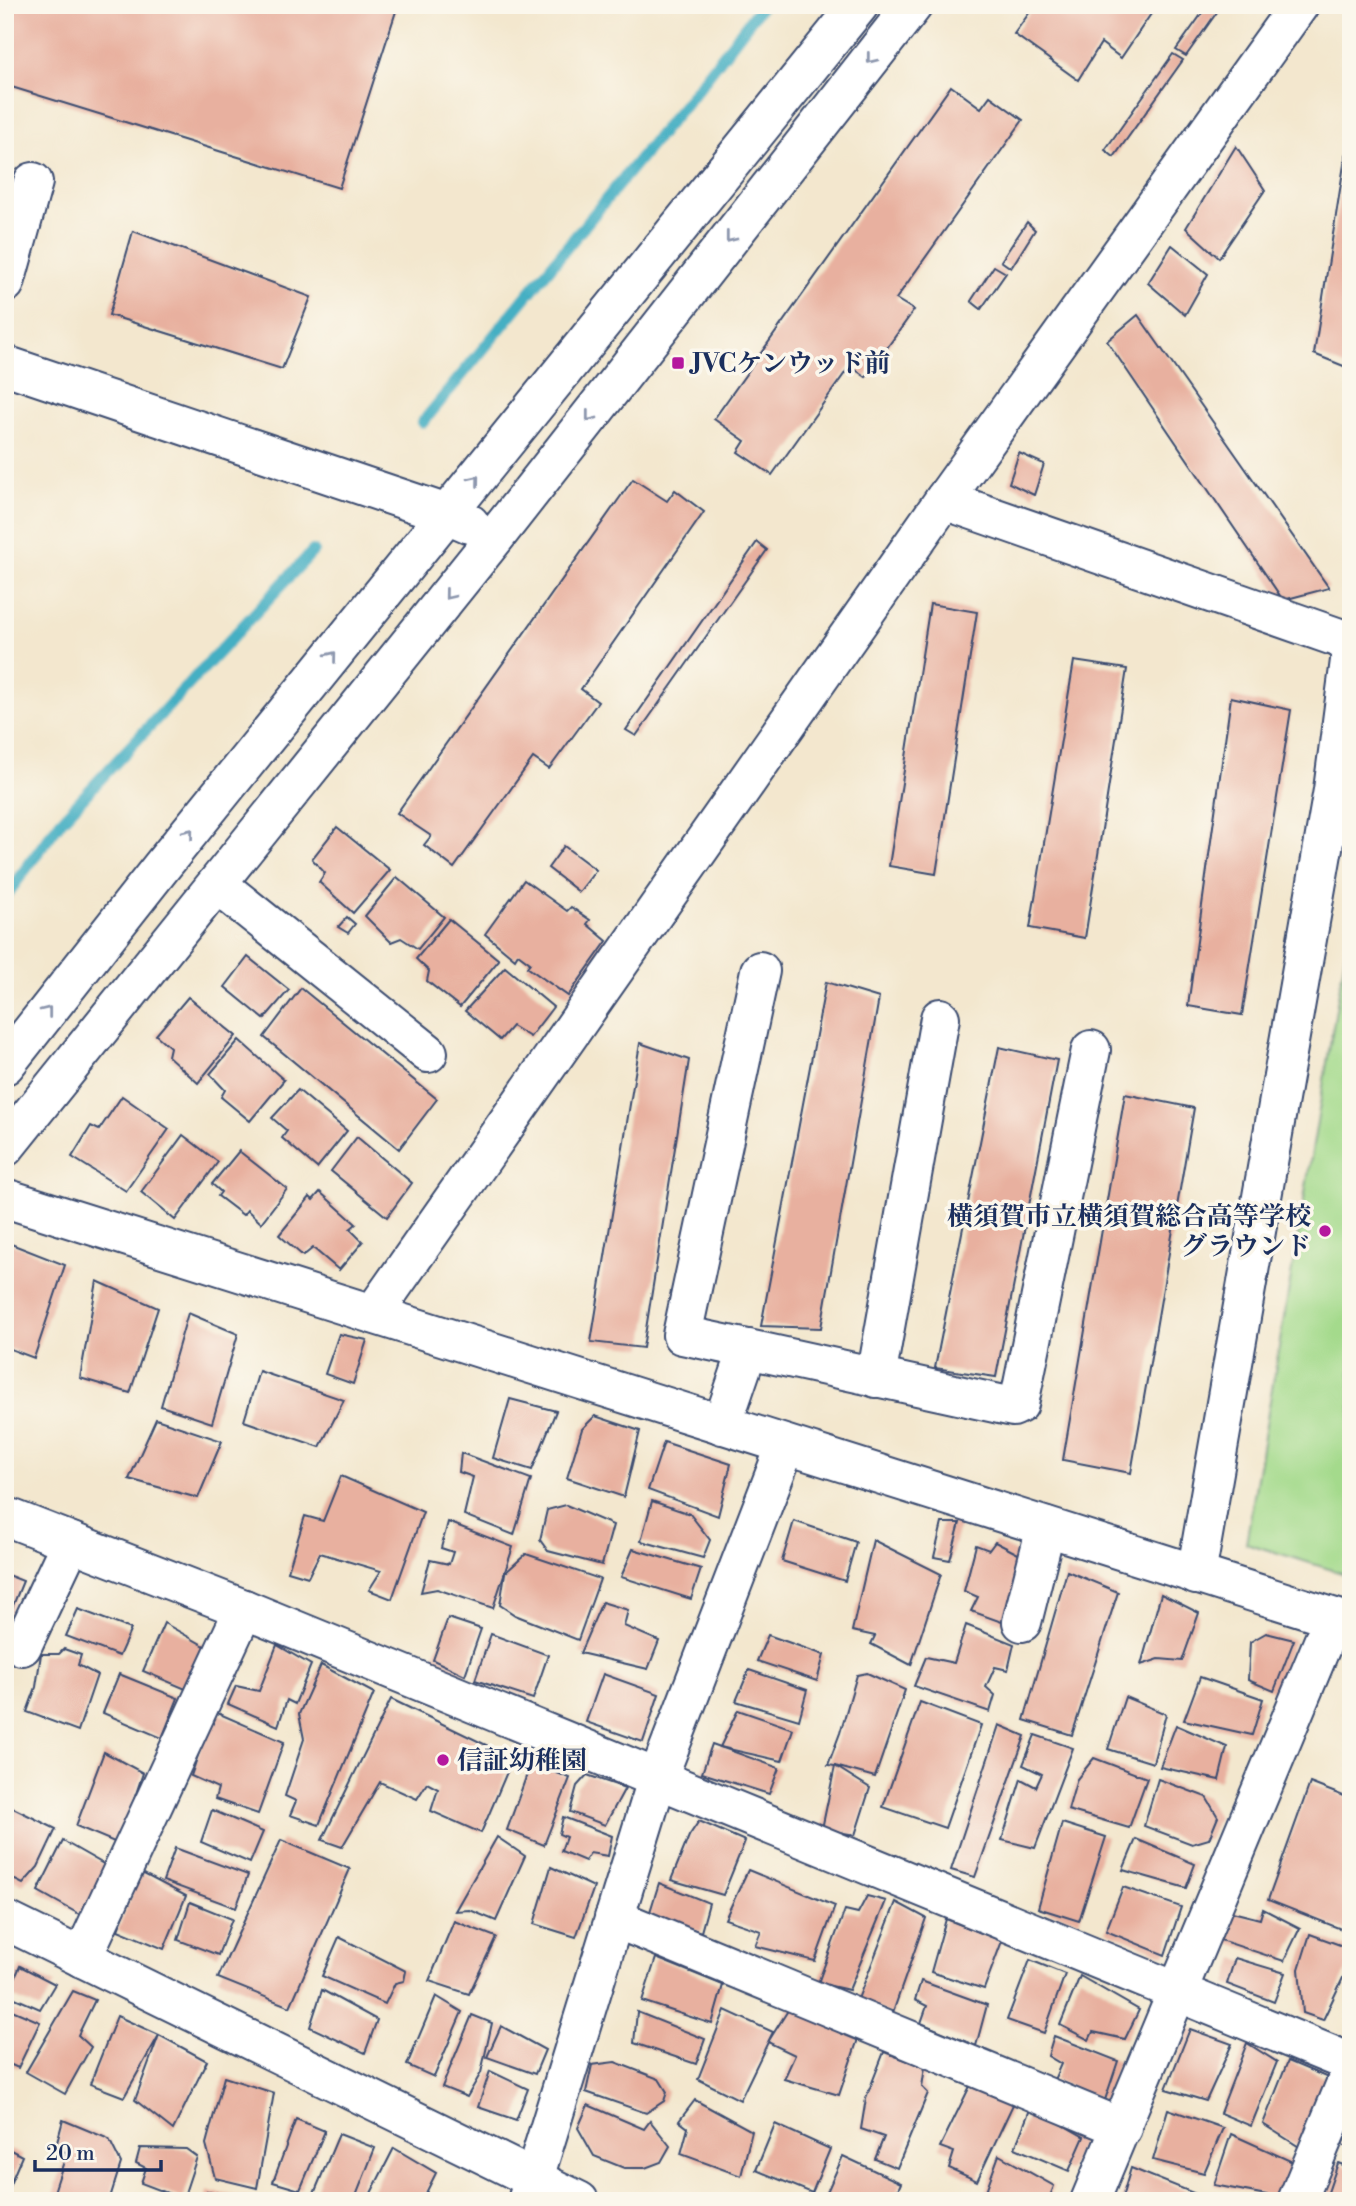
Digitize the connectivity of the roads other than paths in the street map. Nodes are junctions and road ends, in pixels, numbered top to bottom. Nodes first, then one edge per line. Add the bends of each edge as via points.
1 (859, 5) edge
2 (913, 5) edge
3 (1299, 5) edge
4 (33, 182) dead end
5 (5, 283) edge
6 (5, 365) edge
7 (944, 500) junction
8 (447, 514) junction
9 (496, 536) junction
10 (1351, 642) edge
11 (1351, 653) edge
12 (217, 884) junction
13 (760, 971) dead end
14 (940, 1018) dead end
15 (1091, 1051) dead end
16 (428, 1053) dead end
17 (5, 1065) edge
18 (5, 1147) edge
19 (5, 1198) edge
20 (373, 1314) junction
21 (748, 1349) junction
22 (876, 1378) junction
23 (722, 1425) junction
24 (786, 1445) junction
25 (5, 1516) edge
26 (1046, 1528) junction
27 (71, 1542) junction
28 (1196, 1574) junction
29 (244, 1609) junction
30 (1342, 1620) edge
31 (1022, 1622) dead end
32 (22, 1646) dead end
33 (657, 1780) junction
34 (614, 1918) junction
35 (5, 1920) edge
36 (82, 1958) junction
37 (1178, 1992) junction
38 (1351, 2063) edge
39 (1351, 2071) edge
40 (1122, 2128) junction
41 (531, 2190) edge
42 (579, 2201) edge
43 (1090, 2201) edge
44 (1297, 2201) edge

8 -> 1 street
2 -> 9 street
3 - 7 street
4 - 5 street
6 - 8 street
7 - 10 street
7 - 20 street
8 - 9 street
17 -> 8 street
9 -> 12 street
11 - 28 street via 1333,790
12 - 16 street
12 - 18 street
13 - 21 street via 682,1335
14 - 22 street
15 - 22 street via 1019,1404 1013,1407
19 - 20 street
20 - 23 street
21 - 22 street
21 - 23 street
23 - 24 street
24 - 26 street
24 - 33 street
25 - 27 street
26 - 28 street
26 - 31 street
27 - 29 street
27 - 32 street
28 - 30 street
29 - 33 street
29 - 36 street
30 - 37 street
33 - 34 street
33 - 37 street
34 - 40 street
34 - 41 street
35 - 36 street
36 - 41 street
37 - 38 street
37 - 40 street
39 - 44 street
40 - 43 street
41 - 42 street

